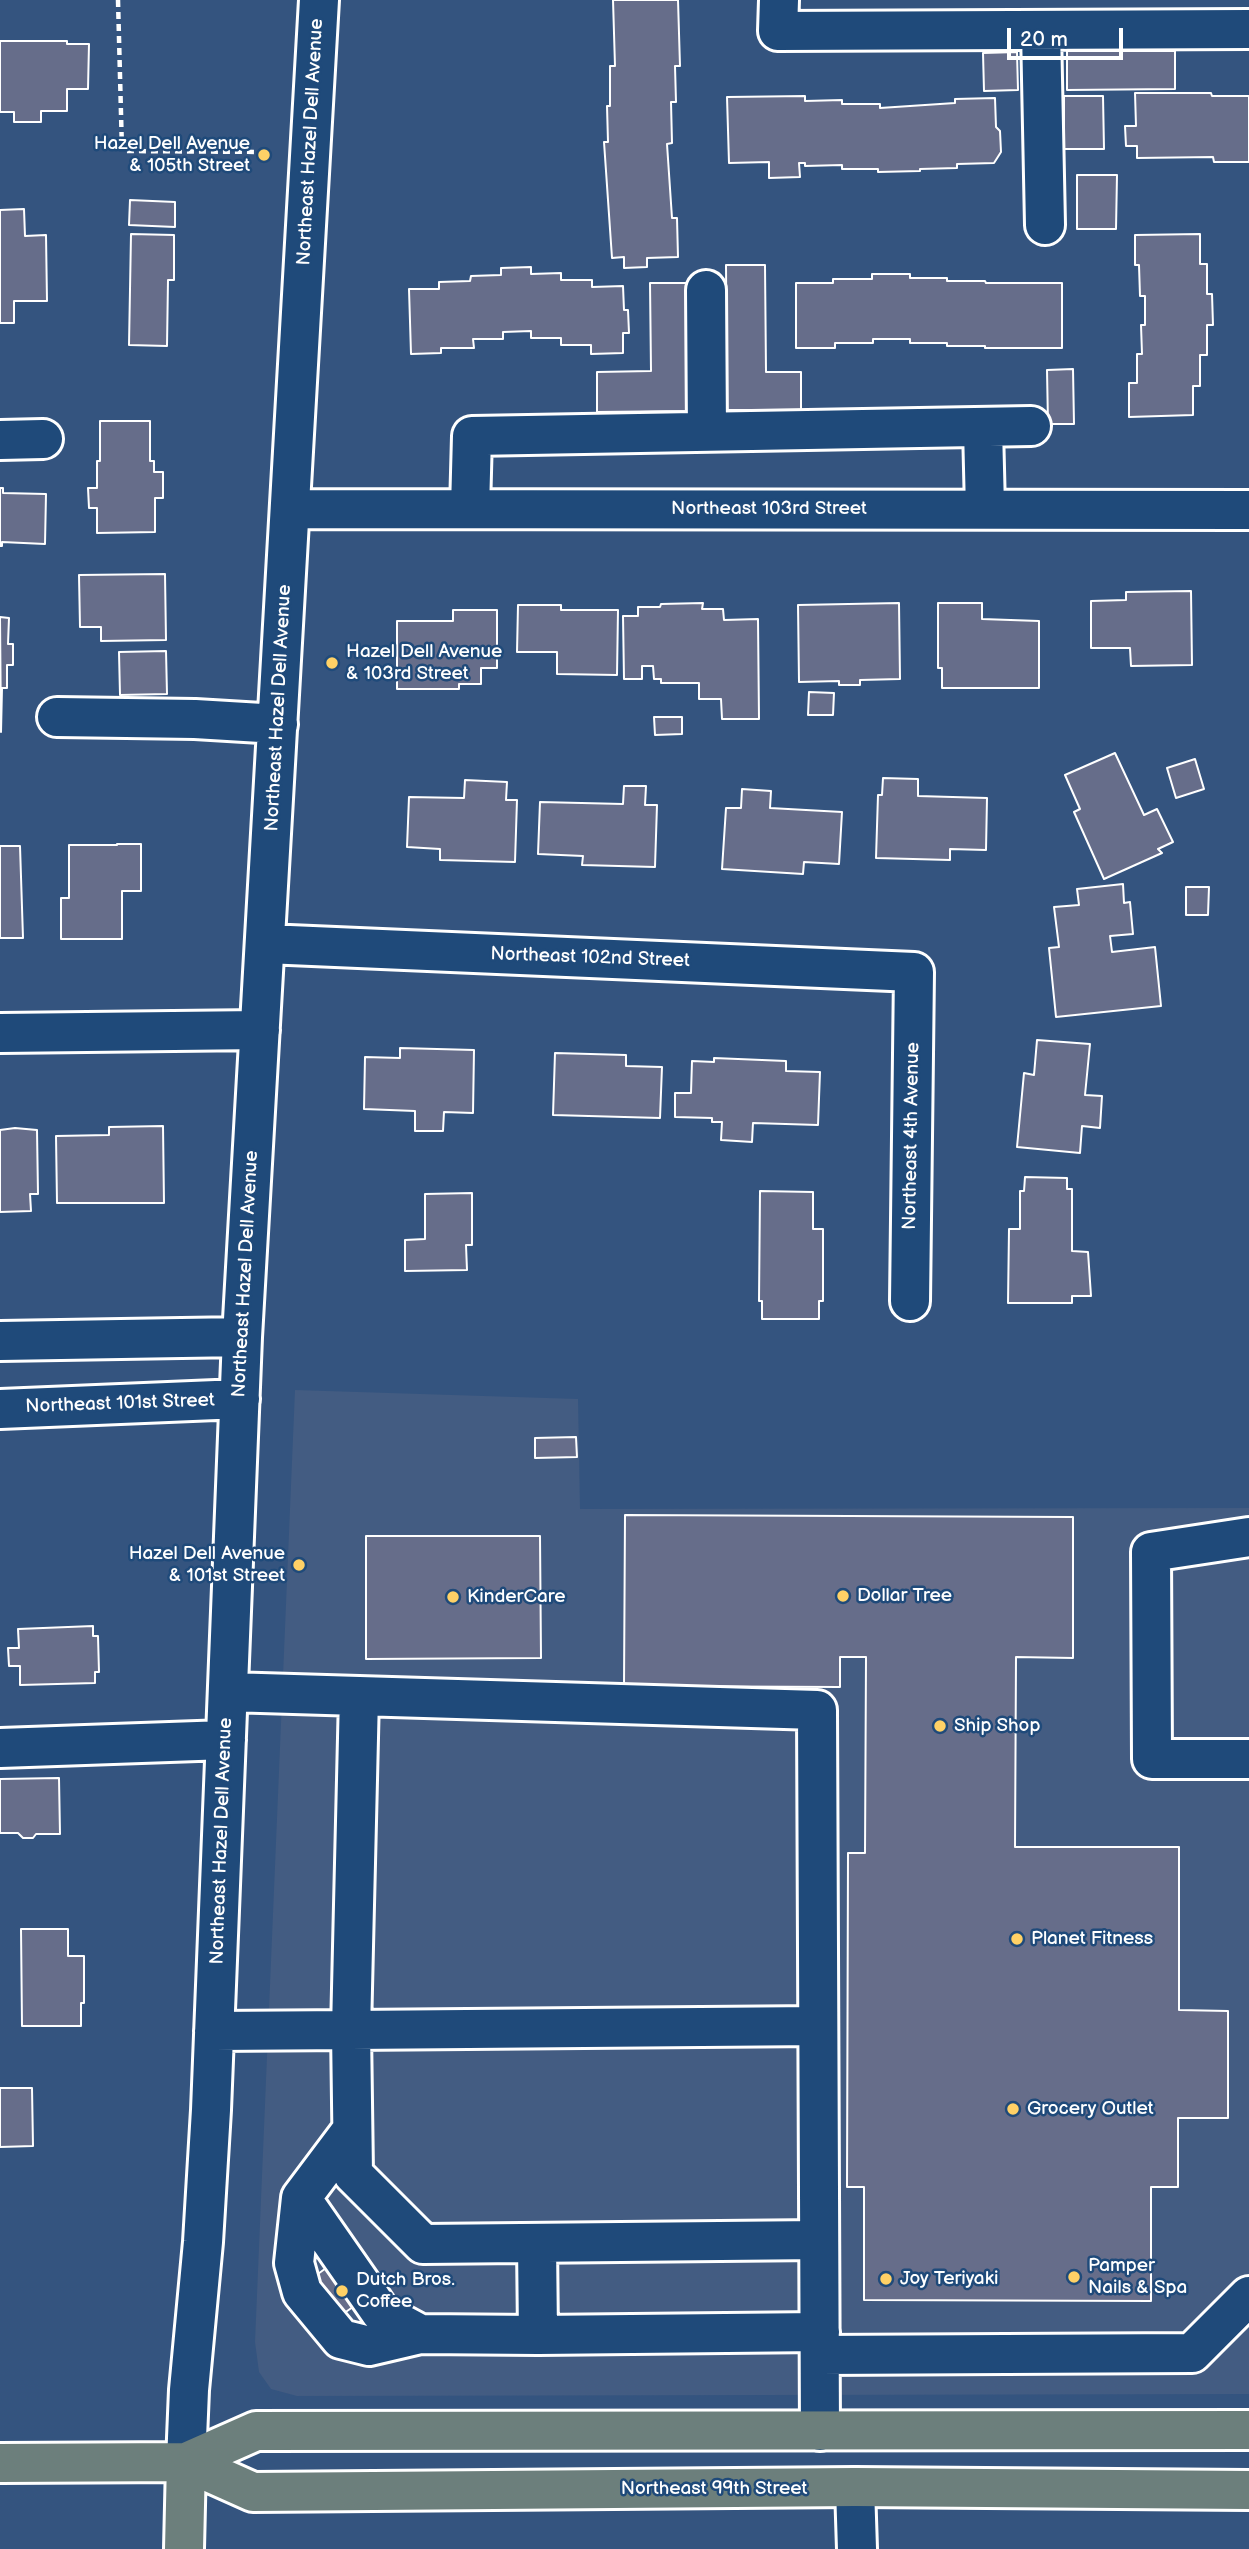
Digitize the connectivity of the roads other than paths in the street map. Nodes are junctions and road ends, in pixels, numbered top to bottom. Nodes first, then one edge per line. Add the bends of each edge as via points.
1 (319, 0) edge
2 (779, 0) edge
3 (1249, 29) edge
4 (1041, 30) junction
5 (1045, 225) dead end
6 (706, 290) dead end
7 (1031, 426) dead end
8 (983, 428) junction
9 (707, 432) junction
10 (43, 439) dead end
11 (0, 440) edge
12 (290, 509) junction
13 (470, 509) junction
14 (985, 509) junction
15 (1249, 510) edge
16 (57, 717) dead end
17 (278, 724) junction
18 (266, 944) junction
19 (914, 972) joint
20 (260, 1030) junction
21 (0, 1033) edge
22 (911, 1301) dead end
23 (242, 1337) junction
24 (0, 1341) edge
25 (240, 1399) junction
26 (0, 1409) edge
27 (1249, 1537) edge
28 (228, 1692) junction
29 (359, 1696) junction
30 (226, 1740) junction
31 (0, 1748) edge
32 (1249, 1759) edge
33 (818, 2026) junction
34 (351, 2030) junction
35 (214, 2031) junction
36 (352, 2130) junction
37 (301, 2198) junction
38 (819, 2240) junction
39 (537, 2243) junction
40 (1249, 2296) edge
41 (420, 2334) junction
42 (538, 2335) junction
43 (820, 2344) junction
44 (1249, 2430) edge
45 (820, 2431) junction
46 (186, 2462) junction
47 (0, 2463) edge
48 (855, 2487) junction
49 (1249, 2490) edge
50 (184, 2549) edge
51 (857, 2549) edge

1 - 12 street, Northeast Hazel Dell Avenue
2 - 4 street via 778,31
3 - 4 street
4 - 5 street
6 - 9 street
7 - 8 street
8 - 9 street
8 - 14 street
9 - 13 street via 472,436
10 - 11 street
12 - 13 street, Northeast 103rd Street
12 - 17 street, Northeast Hazel Dell Avenue
13 - 14 street, Northeast 103rd Street
14 - 15 street, Northeast 103rd Street
16 - 17 street
17 - 18 street, Northeast Hazel Dell Avenue
18 - 19 street, Northeast 102nd Street
18 - 20 street, Northeast Hazel Dell Avenue
19 - 22 street, Northeast 4th Avenue
20 - 21 street
20 - 23 street, Northeast Hazel Dell Avenue
23 - 24 street
23 - 25 street, Northeast Hazel Dell Avenue
25 - 26 street, Northeast 101st Street
25 - 28 street, Northeast Hazel Dell Avenue
27 - 32 street via 1150,1552 1152,1759
28 - 29 street
28 - 30 street, Northeast Hazel Dell Avenue
29 - 33 street via 817,1710
29 - 34 street
30 - 31 street
30 - 35 street, Northeast Hazel Dell Avenue
33 - 34 street
33 - 38 street
34 - 35 street
34 - 36 street
35 - 46 street, Northeast Hazel Dell Avenue via 204,2242
36 - 37 street
36 - 39 street via 353,2174 423,2244
37 - 41 street via 381,2313
37 - 41 street via 294,2263 302,2292 341,2339 369,2346
38 - 39 street
38 - 43 street
39 - 42 street
40 - 43 street via 1192,2353
41 - 42 street
42 - 43 street
43 - 45 street
44 - 45 main road, Northeast 99th Street
45 - 46 main road, Northeast 99th Street via 256,2431
46 - 47 main road, Northeast 99th Street
46 - 48 main road, Northeast 99th Street via 253,2493
46 - 50 main road, Northeast Hazel Dell Avenue
48 - 49 main road, Northeast 99th Street
48 - 51 street

